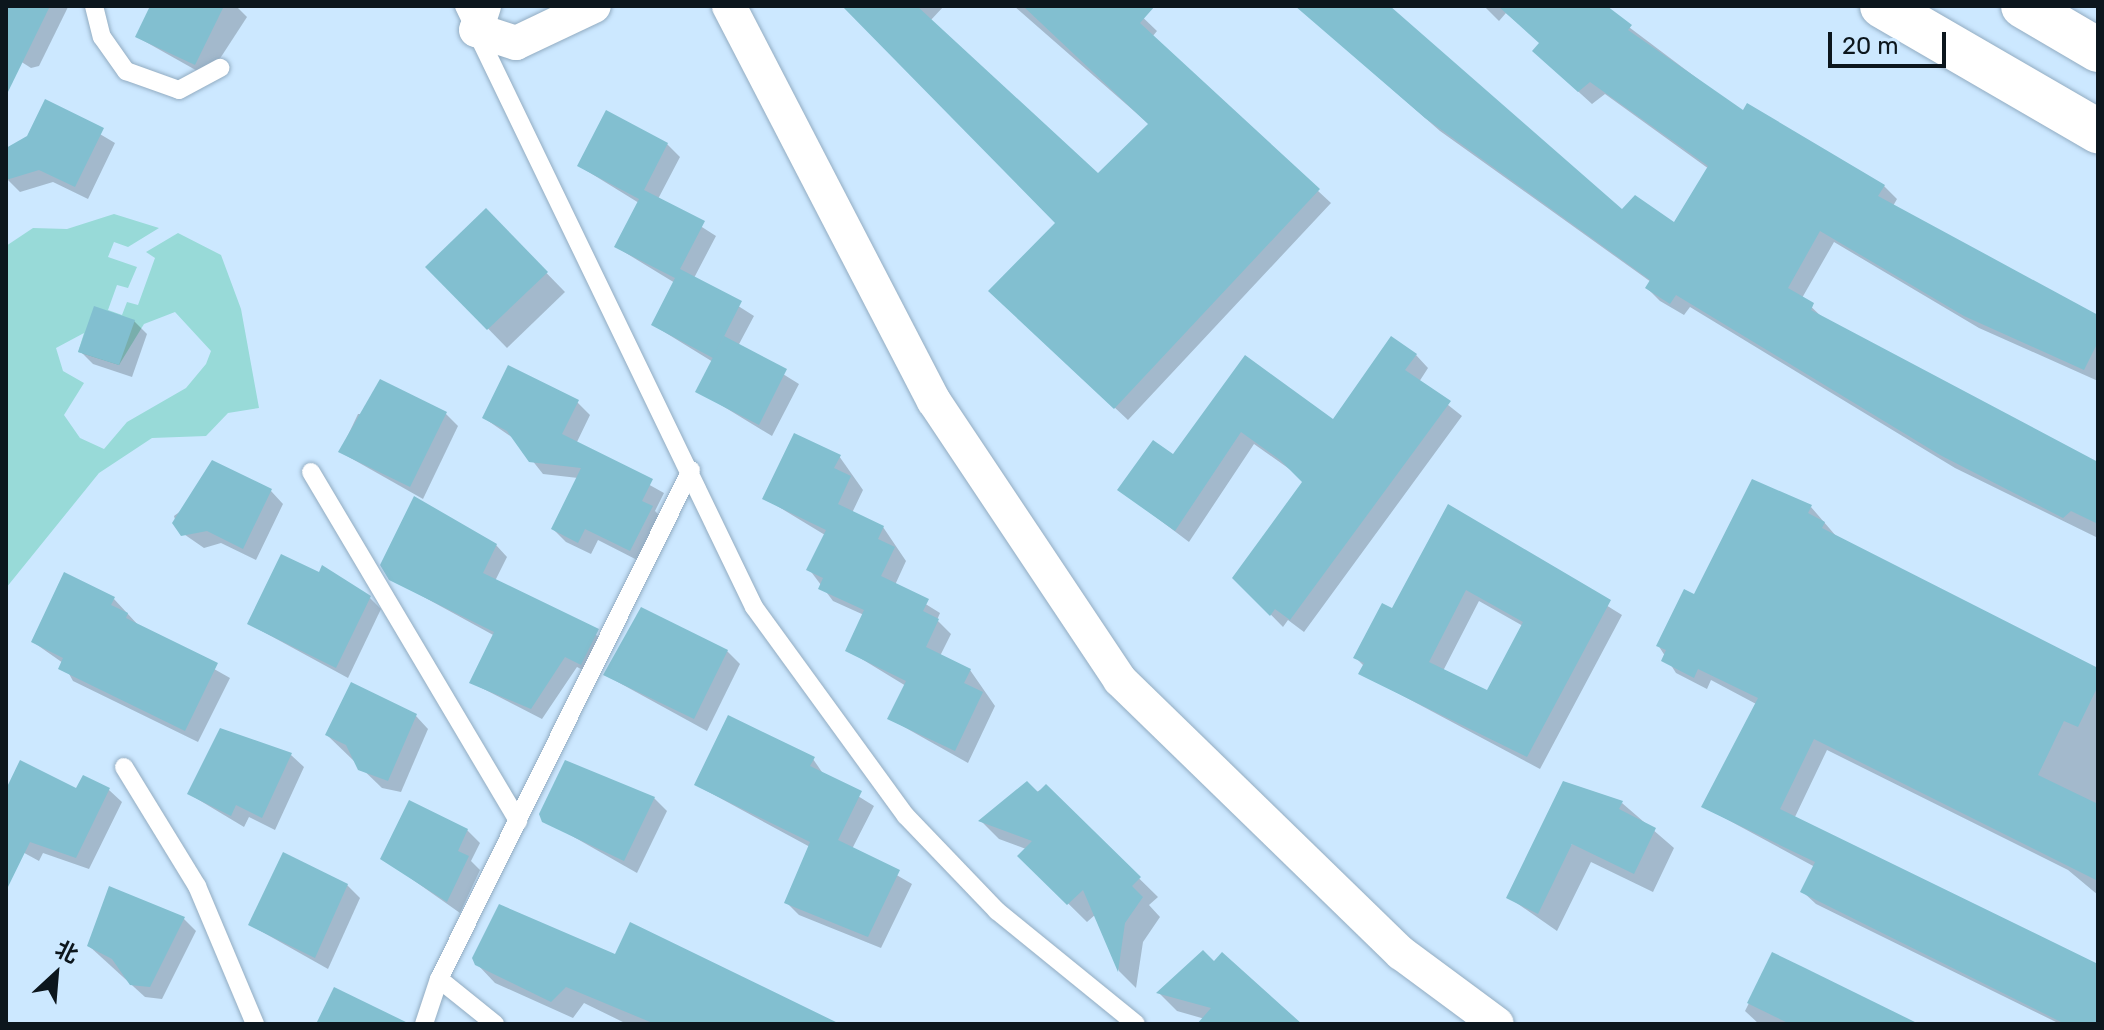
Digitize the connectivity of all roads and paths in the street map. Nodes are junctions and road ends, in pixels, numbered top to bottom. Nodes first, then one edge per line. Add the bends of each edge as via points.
1 (94, 6) edge
2 (594, 6) edge
3 (729, 6) edge
4 (1882, 6) edge
5 (2023, 6) edge
6 (475, 14) edge
7 (2098, 50) edge
8 (220, 68) dead end
9 (2098, 131) edge
10 (691, 470) junction
11 (311, 472) dead end
12 (124, 767) dead end
13 (518, 821) junction
14 (439, 979) junction
15 (255, 1024) edge
16 (424, 1024) edge
17 (495, 1024) edge
18 (1136, 1024) edge
19 (1497, 1024) edge

1 - 8 lane via 102,37 126,71 179,90
2 - 6 street via 516,43
3 - 19 street via 934,401 1120,680 1401,953
4 - 9 main road
5 - 7 main road
6 - 10 lane
10 - 13 lane
10 - 18 lane via 754,607 906,816 997,911
11 - 13 lane
12 - 15 lane via 197,886
13 - 14 lane
14 - 16 lane
14 - 17 lane

